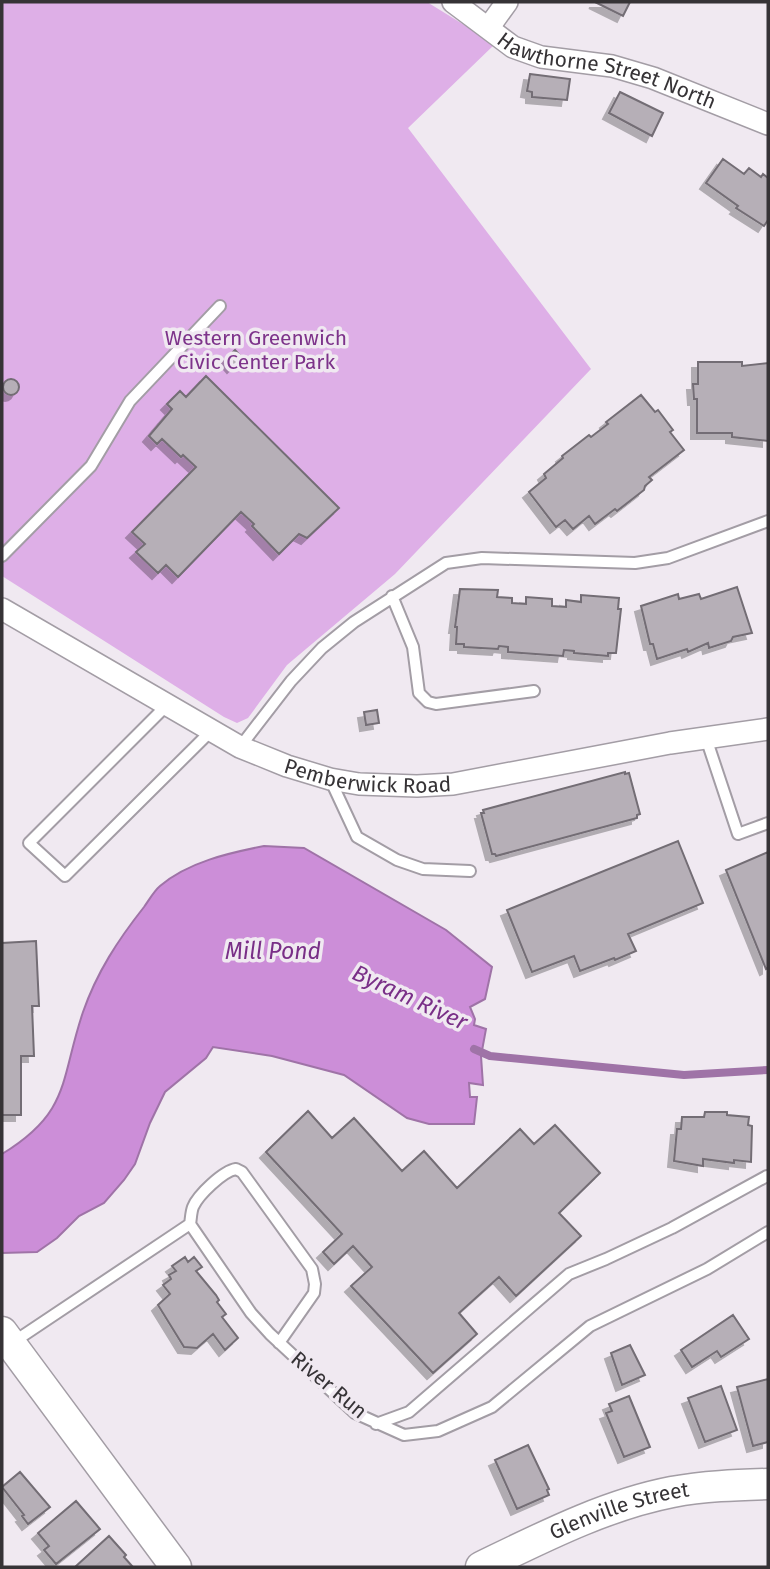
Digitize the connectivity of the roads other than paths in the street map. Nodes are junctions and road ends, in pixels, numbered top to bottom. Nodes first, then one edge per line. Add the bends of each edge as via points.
1 (453, 2) edge
2 (507, 2) edge
3 (489, 27) junction
4 (768, 124) edge
5 (220, 306) dead end
6 (768, 521) edge
7 (2, 556) edge
8 (392, 596) junction
9 (2, 609) edge
10 (534, 691) dead end
11 (168, 704) junction
12 (768, 729) edge
13 (212, 730) junction
14 (706, 738) junction
15 (240, 747) junction
16 (330, 779) junction
17 (768, 823) edge
18 (470, 872) dead end
19 (767, 1176) edge
20 (190, 1224) junction
21 (768, 1232) edge
22 (5, 1341) edge
23 (279, 1343) junction
24 (376, 1424) junction
25 (768, 1484) edge
26 (176, 1567) edge
27 (481, 1567) edge

1 - 3 street, Hawthorne Street North
2 - 3 street
3 - 4 street, Hawthorne Street North via 513,47 541,57 612,66 653,78
5 - 7 lane via 130,401 91,466
6 - 8 lane via 668,558 635,563 482,558 446,563
8 - 10 lane via 413,648 419,693 428,702
8 - 15 lane via 322,648
9 - 11 street, Pemberwick Road
11 - 13 street, Pemberwick Road
11 - 13 lane via 30,844 65,876
12 - 14 street, Pemberwick Road
13 - 15 street, Pemberwick Road
14 - 16 street, Pemberwick Road via 453,784 359,784
14 - 17 lane via 738,834
15 - 16 street, Pemberwick Road
16 - 18 lane via 357,837 423,869
19 - 24 lane via 672,1228 569,1274 409,1412
20 - 22 lane
20 - 23 lane, River Run via 251,1313
20 - 23 lane via 194,1205 214,1182 227,1170 242,1172 312,1269 313,1293
21 - 24 lane, River Run via 707,1269 590,1326 492,1407 438,1431 404,1435
22 - 26 main road
23 - 24 lane, River Run via 355,1413
25 - 27 main road, Glenville Street via 725,1485 625,1504

